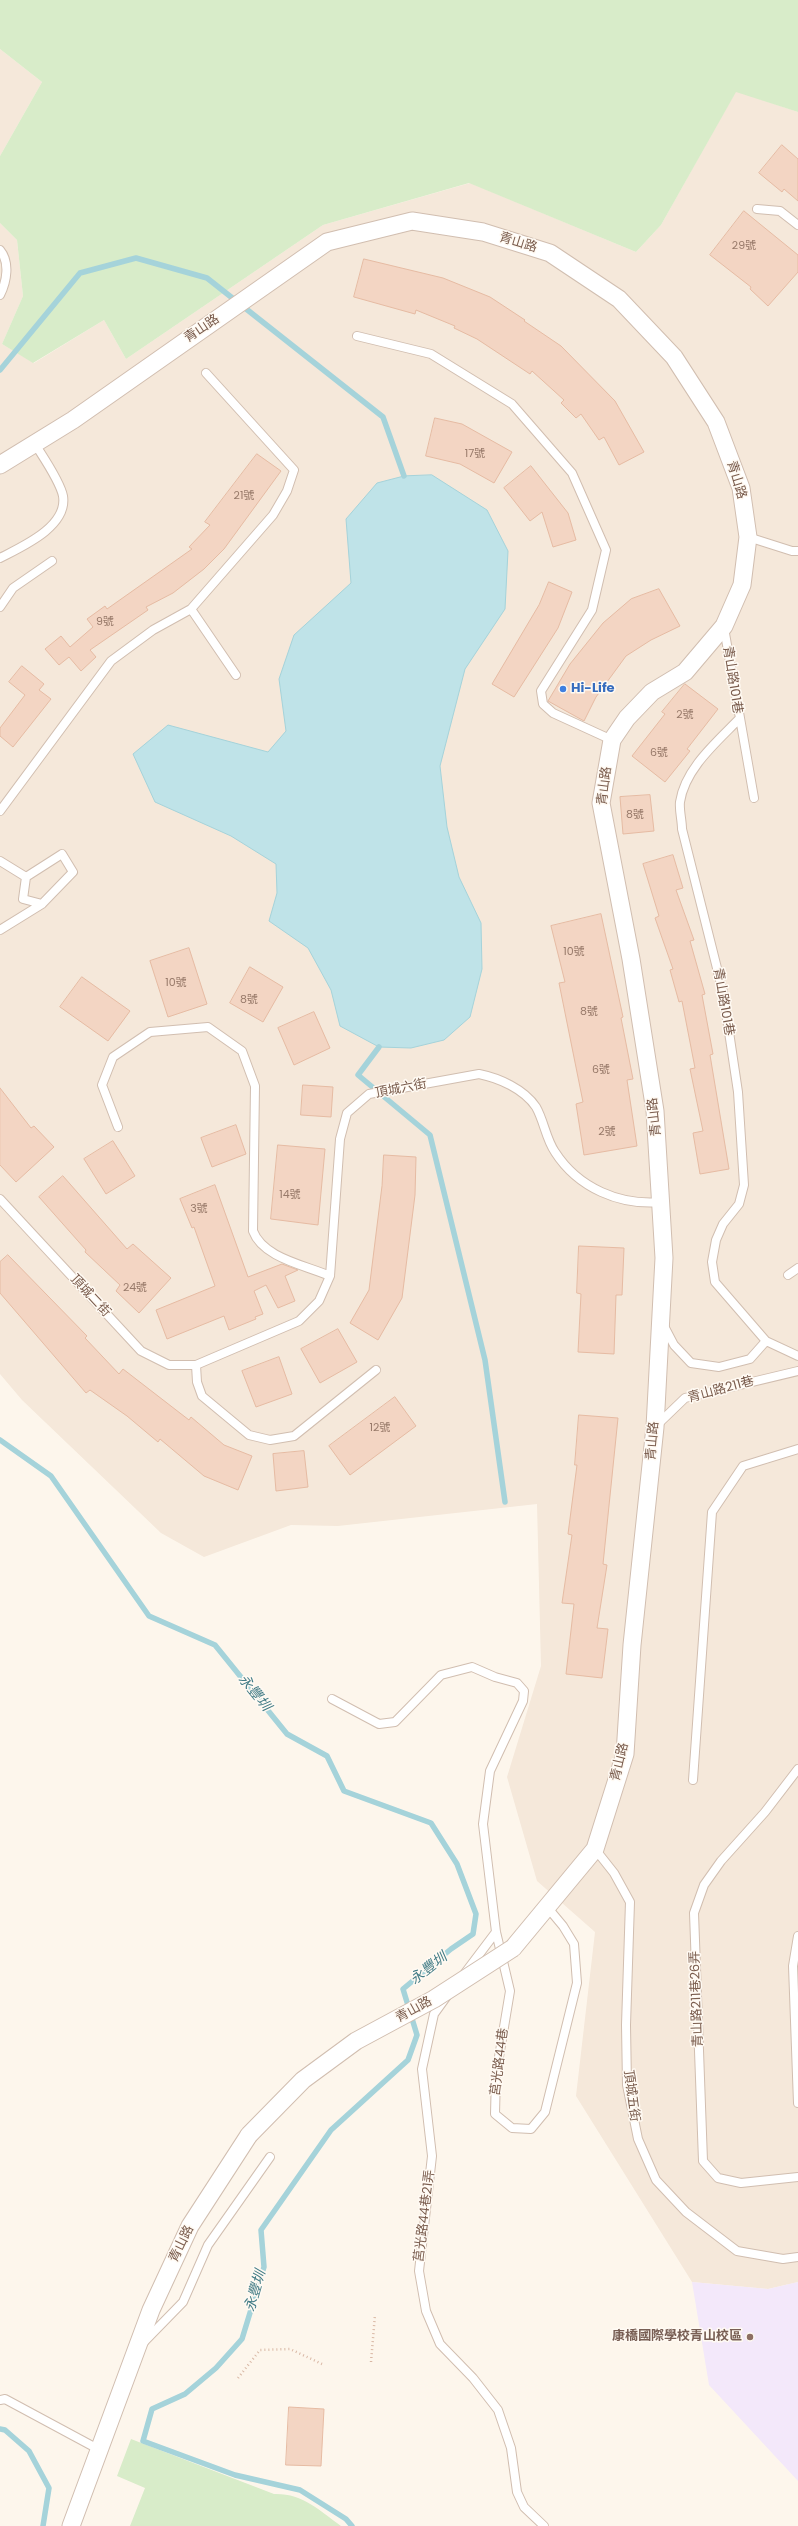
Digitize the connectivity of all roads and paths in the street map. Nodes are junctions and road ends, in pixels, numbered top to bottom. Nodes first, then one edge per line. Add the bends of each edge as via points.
1 (757, 209) dead end
2 (798, 225) edge
3 (0, 250) edge
4 (0, 295) edge
5 (357, 336) dead end
6 (206, 373) dead end
7 (35, 444) junction
8 (0, 465) edge
9 (748, 537) junction
10 (798, 551) edge
11 (0, 558) edge
12 (52, 561) dead end
13 (0, 607) edge
14 (192, 609) junction
15 (724, 626) junction
16 (236, 675) dead end
17 (740, 718) junction
18 (612, 740) junction
19 (754, 798) dead end
20 (0, 811) edge
21 (0, 861) edge
22 (26, 877) junction
23 (42, 904) junction
24 (0, 930) edge
25 (118, 1127) dead end
26 (0, 1199) edge
27 (662, 1202) junction
28 (798, 1268) edge
29 (788, 1275) dead end
30 (330, 1276) junction
31 (661, 1321) junction
32 (766, 1341) junction
33 (798, 1356) edge
34 (196, 1365) junction
35 (376, 1370) dead end
36 (798, 1371) edge
37 (655, 1427) junction
38 (798, 1450) edge
39 (332, 1700) dead end
40 (798, 1769) edge
41 (693, 1780) dead end
42 (594, 1849) junction
43 (548, 1908) junction
44 (496, 1932) junction
45 (798, 1936) edge
46 (798, 2104) edge
47 (270, 2157) dead end
48 (798, 2177) edge
49 (798, 2257) edge
50 (375, 2316) dead end
51 (135, 2351) junction
52 (371, 2362) dead end
53 (322, 2364) dead end
54 (238, 2378) dead end
55 (0, 2400) edge
56 (98, 2449) junction
57 (71, 2526) edge
58 (544, 2526) edge

1 - 2 lane via 780,210
3 - 4 lane via 4,254 7,269
5 - 18 lane via 431,354 512,404 572,473 606,550 592,610 541,691 543,704 553,713
6 - 14 lane via 294,470 288,491 273,515
7 - 8 street, 青山路
7 - 9 street, 青山路 via 327,242 412,220 483,232 550,253 619,299 674,357 716,422 741,488
7 - 11 lane via 63,496 61,511 47,531
9 - 10 lane
9 - 15 street, 青山路 via 742,585
12 - 13 lane via 13,588
14 - 16 lane
14 - 20 lane via 153,630 112,661
15 - 17 lane, 青山路101巷
15 - 18 street, 青山路 via 685,672 652,692 627,718
17 - 19 lane
17 - 32 lane, 青山路101巷 via 703,758 684,786 680,803 682,829 723,992 738,1092 744,1185 739,1204 723,1224 716,1240 712,1262 715,1282
18 - 27 street, 青山路 via 601,803 631,960 654,1104
21 - 22 lane
22 - 23 lane via 23,899
22 - 23 lane via 62,854 73,872
23 - 24 lane
25 - 30 lane via 102,1085 113,1057 150,1032 208,1027 242,1052 255,1086 253,1231 257,1242 273,1254
26 - 34 lane, 頂城二街 via 141,1352 169,1365
27 - 30 lane, 頂城六街 via 642,1204 588,1187 554,1152 535,1107 511,1086 496,1077 479,1074 370,1094 348,1113 340,1139
27 - 31 street, 青山路 via 664,1258
28 - 29 lane
30 - 34 lane, 頂城六街 via 320,1301 299,1321
31 - 32 lane via 674,1345 691,1363 719,1367 750,1359
31 - 37 street, 青山路
32 - 33 lane, 青山路101巷
34 - 35 lane via 196,1382 202,1396 249,1435 270,1440 294,1436
36 - 37 lane, 青山路211巷 via 685,1398
37 - 42 street, 青山路 via 632,1645 625,1754
38 - 41 lane via 743,1466 712,1512
39 - 44 lane via 379,1724 395,1722 441,1675 472,1667 517,1683 524,1691 524,1702 490,1771 485,1799 483,1824
40 - 48 lane, 青山路211巷26弄 via 765,1812 721,1861 704,1885 694,1913 704,2161 718,2178 741,2183
42 - 43 street, 青山路
42 - 49 lane, 頂城五街 via 614,1873 630,1902 627,2085 638,2139 656,2180 686,2212 737,2251 783,2258
43 - 44 lane, 莒光路44巷 via 574,1944 577,1983 545,2112 531,2129 512,2128 495,2114 496,2075 510,1991
43 - 51 street, 青山路, bridge via 513,1948 434,1999 356,2041 303,2080 249,2135 190,2226
44 - 58 lane, 莒光路44巷21弄 via 434,2014 422,2069 432,2156 419,2271 426,2311 440,2344 473,2378 498,2410 511,2448 517,2492 524,2507
45 - 46 lane via 793,1966
47 - 51 lane via 208,2246 183,2302
50 - 52 path
51 - 56 street, 青山路
53 - 54 path via 290,2349 260,2350
55 - 56 lane via 5,2399
56 - 57 street, 青山路

